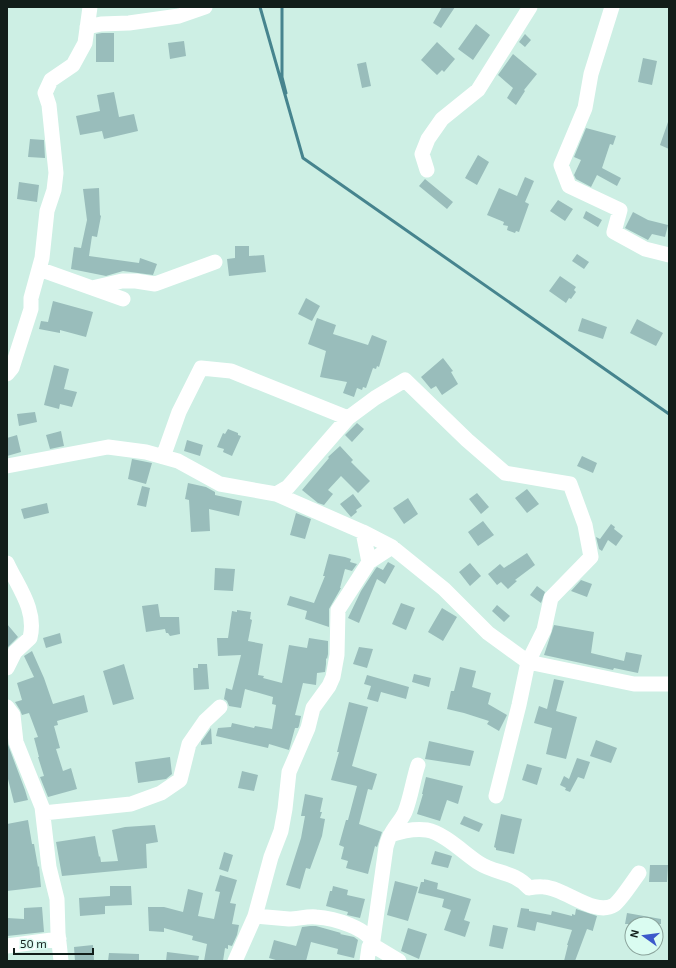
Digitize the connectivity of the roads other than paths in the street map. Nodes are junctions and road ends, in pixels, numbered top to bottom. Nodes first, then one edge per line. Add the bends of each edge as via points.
1 (90, 7) edge
2 (205, 7) edge
3 (530, 7) edge
4 (612, 7) edge
5 (88, 27) junction
6 (427, 170) dead end
7 (669, 255) edge
8 (215, 262) dead end
9 (39, 269) junction
10 (92, 288) junction
11 (123, 299) dead end
12 (7, 374) edge
13 (348, 418) junction
14 (163, 457) junction
15 (7, 466) edge
16 (276, 494) junction
17 (363, 532) junction
18 (392, 547) junction
19 (369, 562) junction
20 (7, 563) edge
21 (528, 662) junction
22 (7, 668) edge
23 (669, 684) edge
24 (7, 707) edge
25 (220, 707) dead end
26 (418, 764) dead end
27 (496, 796) dead end
28 (43, 813) junction
29 (390, 835) junction
30 (639, 873) dead end
31 (255, 916) junction
32 (59, 939) junction
33 (373, 940) junction
34 (7, 946) edge
35 (61, 961) edge
36 (235, 961) edge
37 (367, 961) edge
38 (399, 961) edge

1 - 5 street
2 - 5 street via 179,16
3 - 6 street via 478,90 442,120 428,139 422,154
4 - 7 street via 591,74 586,108 561,165 569,186 620,210 614,232 645,250
5 - 9 street via 85,43 73,64 51,80 45,92 49,105 56,173 47,212
8 - 10 street via 155,284 122,281
9 - 10 street
9 - 12 street via 31,298 31,309 12,368
10 - 11 street
13 - 14 street via 230,371 201,368 179,412
13 - 16 street via 288,487
13 - 21 street via 404,380 505,473 570,484 585,525 591,557 551,598 544,630
14 - 15 street via 108,447
14 - 16 street via 178,461 220,484
16 - 17 street
17 - 18 street
17 - 19 street
18 - 19 street
18 - 21 street via 444,589 488,634
19 - 31 street via 338,610 337,655 333,677 313,708 308,728 289,772 281,831 271,856
20 - 22 street via 30,612 32,632 30,638 15,652
21 - 23 street via 634,684
21 - 27 street
24 - 28 street via 13,716 16,742
25 - 28 street via 205,721 189,744 180,780 161,793 131,804
26 - 29 street via 406,810
28 - 32 street via 49,867 57,899
29 - 30 street via 407,830 428,830 446,839 480,864 511,874 529,888 545,887 604,909 614,904
29 - 33 street via 384,856
31 - 33 street via 334,919 363,932
31 - 36 street
32 - 34 street
32 - 35 street
33 - 37 street
33 - 38 street via 374,946

